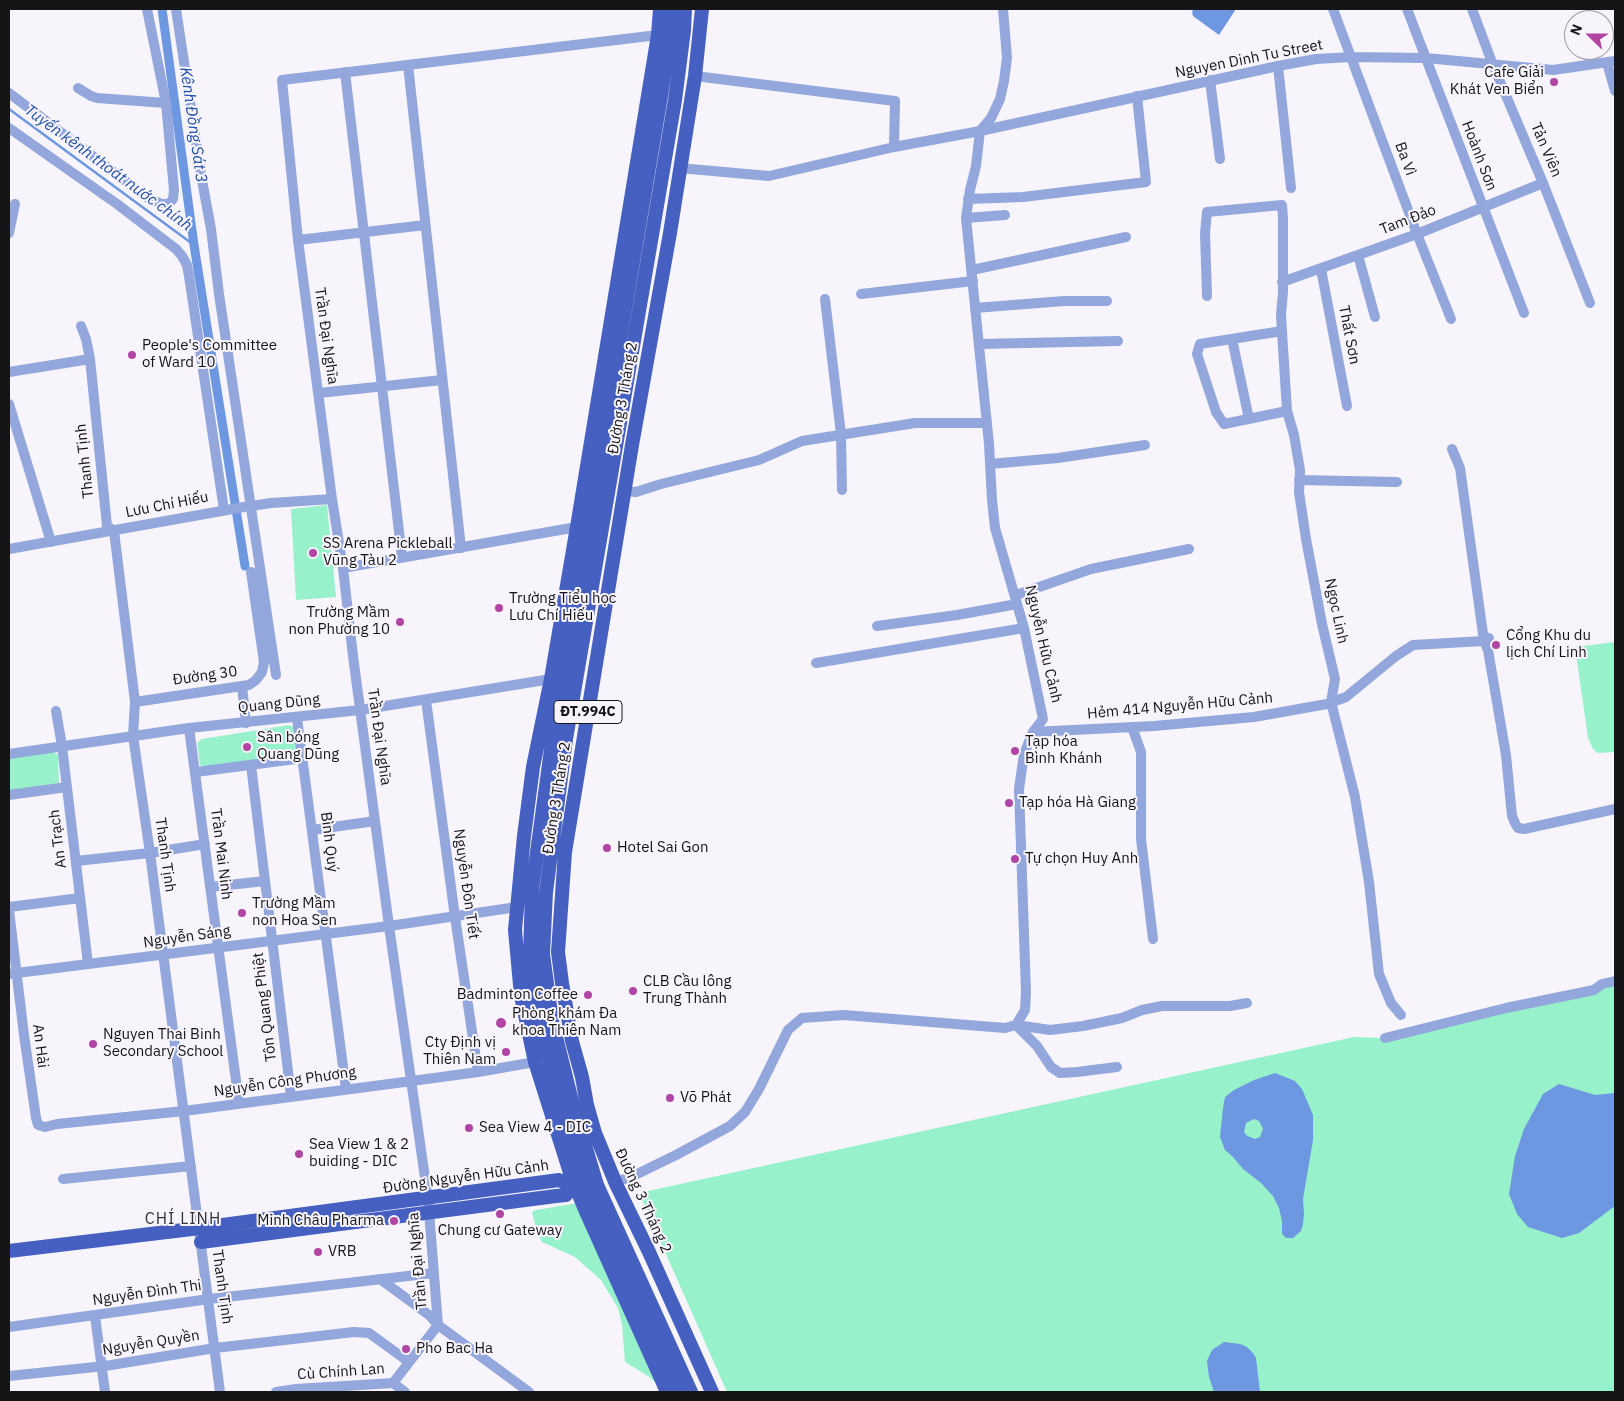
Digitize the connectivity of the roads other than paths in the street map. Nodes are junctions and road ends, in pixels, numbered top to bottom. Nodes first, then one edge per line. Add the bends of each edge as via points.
1 (147, 9) edge
2 (176, 9) edge
3 (660, 9) edge
4 (672, 9) edge
5 (685, 9) edge
6 (702, 9) edge
7 (1003, 9) edge
8 (1334, 9) edge
9 (1407, 9) edge
10 (1472, 9) edge
11 (658, 35) junction
12 (1351, 57) junction
13 (1426, 58) junction
14 (1611, 62) edge
15 (1493, 64) junction
16 (408, 65) junction
17 (1278, 66) junction
18 (345, 72) junction
19 (695, 76) junction
20 (1210, 80) junction
21 (78, 88) dead end
22 (1615, 91) edge
23 (9, 93) edge
24 (1137, 96) junction
25 (166, 102) junction
26 (9, 128) edge
27 (980, 131) junction
28 (894, 147) junction
29 (1220, 159) dead end
30 (680, 168) junction
31 (1543, 183) junction
32 (1291, 188) dead end
33 (968, 199) junction
34 (15, 204) dead end
35 (1482, 207) junction
36 (1005, 215) dead end
37 (966, 218) junction
38 (425, 225) junction
39 (363, 232) junction
40 (9, 234) edge
41 (1417, 234) junction
42 (1126, 237) dead end
43 (298, 240) junction
44 (1358, 255) junction
45 (1321, 269) junction
46 (973, 275) junction
47 (1282, 282) junction
48 (861, 294) dead end
49 (1207, 296) dead end
50 (825, 299) dead end
51 (1107, 302) dead end
52 (1590, 303) dead end
53 (976, 308) junction
54 (1524, 313) dead end
55 (1375, 317) dead end
56 (1451, 319) dead end
57 (81, 326) dead end
58 (1282, 331) junction
59 (1232, 339) junction
60 (1118, 341) dead end
61 (979, 344) junction
62 (90, 359) junction
63 (9, 372) edge
64 (442, 380) junction
65 (382, 386) junction
66 (319, 393) junction
67 (9, 404) edge
68 (1348, 406) dead end
69 (1287, 411) junction
70 (1249, 419) junction
71 (987, 423) junction
72 (841, 434) junction
73 (1145, 445) dead end
74 (1452, 449) dead end
75 (990, 464) junction
76 (590, 480) junction
77 (1299, 480) junction
78 (1397, 482) dead end
79 (842, 490) dead end
80 (624, 491) junction
81 (332, 499) junction
82 (248, 506) junction
83 (225, 510) junction
84 (604, 519) junction
85 (619, 521) junction
86 (582, 527) junction
87 (114, 530) junction
88 (51, 542) junction
89 (461, 548) junction
90 (9, 549) edge
91 (1189, 549) dead end
92 (402, 557) junction
93 (343, 568) junction
94 (251, 572) dead end
95 (1016, 599) junction
96 (877, 626) dead end
97 (1024, 628) junction
98 (1486, 640) junction
99 (816, 663) dead end
100 (276, 675) dead end
101 (556, 680) junction
102 (242, 686) junction
103 (426, 700) junction
104 (135, 702) junction
105 (1331, 702) junction
106 (360, 710) junction
107 (56, 711) dead end
108 (297, 718) junction
109 (246, 723) junction
110 (1132, 727) junction
111 (189, 728) junction
112 (1033, 732) junction
113 (133, 736) junction
114 (62, 746) junction
115 (9, 754) edge
116 (302, 758) junction
117 (251, 765) junction
118 (196, 772) junction
119 (67, 787) junction
120 (9, 795) edge
121 (1615, 809) edge
122 (375, 821) junction
123 (312, 830) junction
124 (205, 844) junction
125 (150, 853) junction
126 (76, 861) junction
127 (265, 881) junction
128 (210, 887) junction
129 (80, 898) junction
130 (517, 907) junction
131 (9, 909) edge
132 (455, 917) junction
133 (389, 926) junction
134 (326, 934) junction
135 (1153, 939) dead end
136 (272, 940) junction
137 (218, 947) junction
138 (163, 955) junction
139 (88, 964) junction
140 (13, 973) edge
141 (561, 978) junction
142 (546, 981) junction
143 (1615, 982) edge
144 (1247, 1003) dead end
145 (1401, 1015) dead end
146 (1016, 1025) junction
147 (1385, 1038) dead end
148 (574, 1047) junction
149 (559, 1048) junction
150 (535, 1062) junction
151 (1117, 1067) dead end
152 (478, 1072) junction
153 (412, 1081) junction
154 (346, 1089) junction
155 (291, 1096) junction
156 (585, 1096) junction
157 (239, 1103) junction
158 (573, 1105) junction
159 (184, 1111) junction
160 (38, 1125) joint
161 (191, 1166) junction
162 (63, 1179) dead end
163 (615, 1182) junction
164 (582, 1184) junction
165 (428, 1206) junction
166 (200, 1235) junction
167 (9, 1251) edge
168 (434, 1273) junction
169 (380, 1279) junction
170 (209, 1299) junction
171 (95, 1316) junction
172 (438, 1325) junction
173 (9, 1327) edge
174 (215, 1348) junction
175 (409, 1362) junction
176 (102, 1366) junction
177 (9, 1376) edge
178 (393, 1383) junction
179 (105, 1392) edge
180 (220, 1392) edge
181 (276, 1392) edge
182 (405, 1392) edge
183 (529, 1392) edge
184 (667, 1392) edge
185 (679, 1392) edge
186 (691, 1392) edge
187 (712, 1392) edge

1 - 25 street
2 - 82 street via 211,229
3 - 11 main road, Đường 3 Tháng 2 / ĐT.994C
4 - 76 main road, Đường 3 Tháng 2 / ĐT.994C via 662,96
5 - 84 main road, Đường 3 Tháng 2 / ĐT.994C via 675,100
6 - 19 main road, Đường 3 Tháng 2 / ĐT.994C
7 - 27 street, Nguyễn Hữu Cảnh via 1007,58 1004,81 1000,99
8 - 12 street, Ba Vì
9 - 13 street, Hoành Sơn
10 - 15 street, Tản Viên
11 - 16 street
11 - 76 main road, Đường 3 Tháng 2 / ĐT.994C
12 - 13 street, Nguyen Dinh Tu Street
12 - 17 street, Nguyen Dinh Tu Street
12 - 41 street, Ba Vì
13 - 15 street, Nguyen Dinh Tu Street
13 - 35 street, Hoành Sơn
14 - 15 street, Nguyen Dinh Tu Street via 1553,70
14 - 22 street
15 - 31 street, Tản Viên
16 - 18 street
16 - 38 street
17 - 20 street, Nguyen Dinh Tu Street
17 - 32 street
18 - 39 street
18 - 43 street, Trần Đại Nghĩa via 282,80
19 - 28 street via 895,101
19 - 30 main road, Đường 3 Tháng 2 / ĐT.994C
20 - 24 street, Nguyen Dinh Tu Street
20 - 29 street
21 - 25 street via 97,98
23 - 25 street via 148,198 165,205 173,199 174,190
24 - 27 street, Nguyen Dinh Tu Street
24 - 33 street via 1146,182 1024,197
26 - 83 street via 117,204 182,256 189,276
27 - 28 street, Nguyen Dinh Tu Street
27 - 33 street, Nguyễn Hữu Cảnh
28 - 30 street, Nguyen Dinh Tu Street via 769,176
30 - 80 main road, Đường 3 Tháng 2 / ĐT.994C
31 - 35 street, Tam Đảo
31 - 52 street, Tản Viên
33 - 37 street, Nguyễn Hữu Cảnh
34 - 40 street
35 - 41 street, Tam Đảo
35 - 54 street, Hoành Sơn
36 - 37 street
37 - 46 street, Nguyễn Hữu Cảnh
38 - 39 street
38 - 64 street
39 - 43 street
39 - 65 street
41 - 44 street, Tam Đảo
41 - 56 street, Ba Vì
42 - 46 street
43 - 66 street, Trần Đại Nghĩa
44 - 45 street, Tam Đảo
44 - 55 street
45 - 47 street, Tam Đảo
45 - 68 street, Thất Sơn
46 - 48 street
46 - 53 street, Nguyễn Hữu Cảnh
47 - 49 street, Ngọc Linh via 1282,205 1207,212
47 - 58 street, Ngọc Linh
50 - 72 street
51 - 53 street via 1064,301
53 - 61 street, Nguyễn Hữu Cảnh
57 - 62 street, Thanh Tịnh
58 - 59 street
58 - 69 street, Ngọc Linh
59 - 70 street
59 - 70 street via 1200,344 1196,354 1216,412 1224,424
60 - 61 street
61 - 71 street, Nguyễn Hữu Cảnh
62 - 63 street
62 - 87 street, Thanh Tịnh via 108,526
64 - 65 street
64 - 89 street
65 - 66 street
65 - 92 street
66 - 81 street, Trần Đại Nghĩa
67 - 88 street
69 - 70 street
69 - 77 street, Ngọc Linh via 1294,435
71 - 72 street via 915,423
71 - 75 street, Nguyễn Hữu Cảnh
72 - 79 street
72 - 80 street via 802,441 759,460 636,492
73 - 75 street
74 - 98 street via 1460,468
75 - 95 street, Nguyễn Hữu Cảnh via 995,528
76 - 86 main road, Đường 3 Tháng 2 / ĐT.994C
77 - 78 street
77 - 105 street, Ngọc Linh via 1306,539 1335,679
80 - 85 main road, Đường 3 Tháng 2 / ĐT.994C
81 - 82 street, Lưu Chí Hiếu
81 - 93 street, Trần Đại Nghĩa
82 - 83 street, Lưu Chí Hiếu
82 - 100 street
83 - 87 street, Lưu Chí Hiếu
84 - 85 main road
84 - 142 main road, Đường 3 Tháng 2 / ĐT.994C via 566,739 546,892 542,954
85 - 141 main road, Đường 3 Tháng 2 / ĐT.994C via 564,852 558,930
86 - 89 street
86 - 101 main road, Đường 3 Tháng 2 / ĐT.994C
87 - 88 street, Lưu Chí Hiếu
87 - 104 street, Thanh Tịnh
88 - 90 street, Lưu Chí Hiếu
89 - 92 street
91 - 95 street via 1091,569
92 - 93 street
93 - 106 street, Trần Đại Nghĩa
94 - 102 street, Đường 30 via 264,662 256,680
95 - 96 street via 957,615
95 - 97 street, Nguyễn Hữu Cảnh
97 - 99 street
97 - 112 street, Nguyễn Hữu Cảnh via 1043,719
98 - 105 street, Hẻm 414 Nguyễn Hữu Cảnh via 1414,645 1346,697
98 - 121 street via 1506,755 1512,816 1518,828
101 - 103 street, Quang Dũng
101 - 130 main road, Đường 3 Tháng 2 / ĐT.994C via 533,767
101 - 164 main road, Đường 3 Tháng 2 / ĐT.994C via 532,889 530,958 539,1025
102 - 104 street, Đường 30
102 - 109 street
103 - 106 street, Quang Dũng
103 - 132 street, Nguyễn Đôn Tiết
104 - 113 street, Thanh Tịnh
105 - 110 street, Hẻm 414 Nguyễn Hữu Cảnh via 1254,717
105 - 145 street, Ngọc Linh via 1356,798 1380,974 1391,1003
106 - 108 street, Quang Dũng
106 - 122 street, Trần Đại Nghĩa
107 - 114 street, An Trạch
108 - 109 street, Quang Dũng
108 - 116 street, Bình Quý
109 - 111 street, Quang Dũng
110 - 112 street, Hẻm 414 Nguyễn Hữu Cảnh
110 - 135 street via 1141,752 1141,839
111 - 113 street, Quang Dũng
111 - 118 street, Trần Mai Ninh
112 - 146 street, Nguyễn Hữu Cảnh via 1024,754 1019,789 1026,992 1025,1010
113 - 114 street, Quang Dũng
113 - 125 street, Thanh Tịnh
114 - 115 street, Quang Dũng
114 - 119 street, An Trạch
116 - 117 street
116 - 123 street, Bình Quý
117 - 118 street
117 - 127 street, Tôn Quang Phiệt
118 - 124 street, Trần Mai Ninh
119 - 120 street
119 - 126 street, An Trạch
122 - 123 street
122 - 133 street, Trần Đại Nghĩa
123 - 134 street, Bình Quý
124 - 125 street
124 - 128 street, Trần Mai Ninh
125 - 126 street
125 - 138 street, Thanh Tịnh
126 - 129 street, An Trạch
127 - 128 street
127 - 136 street, Tôn Quang Phiệt
128 - 137 street, Trần Mai Ninh
129 - 131 street
129 - 139 street, An Trạch
130 - 132 street, Nguyễn Sáng
130 - 150 main road, Đường 3 Tháng 2 / ĐT.994C via 515,930 521,996
131 - 140 street, An Hải
132 - 133 street, Nguyễn Sáng
132 - 152 street, Nguyễn Đôn Tiết
133 - 134 street, Nguyễn Sáng
133 - 153 street, Trần Đại Nghĩa
134 - 136 street, Nguyễn Sáng
134 - 154 street, Bình Quý
136 - 137 street, Nguyễn Sáng
136 - 155 street, Tôn Quang Phiệt
137 - 138 street, Nguyễn Sáng
137 - 157 street, Trần Mai Ninh
138 - 139 street, Nguyễn Sáng
138 - 159 street, Thanh Tịnh
139 - 140 street, Nguyễn Sáng
140 - 160 street, An Hải
141 - 142 main road
141 - 148 main road, Đường 3 Tháng 2 / ĐT.994C
142 - 149 main road, Đường 3 Tháng 2 / ĐT.994C
143 - 147 street via 1602,984 1594,990
144 - 146 street via 1162,1006 1122,1018 1050,1030
146 - 151 street via 1037,1046 1051,1067 1060,1073
146 - 163 street via 1005,1028 844,1015 802,1018 788,1030 760,1090 745,1112 730,1126 631,1177
148 - 149 street
148 - 156 main road, Đường 3 Tháng 2 / ĐT.994C
149 - 158 main road, Đường 3 Tháng 2 / ĐT.994C
150 - 152 street, Nguyễn Công Phương
150 - 164 main road, Đường 3 Tháng 2 / ĐT.994C
152 - 153 street, Nguyễn Công Phương
153 - 154 street, Nguyễn Công Phương
153 - 165 street, Trần Đại Nghĩa
154 - 155 street, Nguyễn Công Phương
155 - 157 street, Nguyễn Công Phương
156 - 158 street
156 - 163 main road, Đường 3 Tháng 2 / ĐT.994C via 595,1134
157 - 159 street, Nguyễn Công Phương
158 - 164 main road, Đường 3 Tháng 2 / ĐT.994C
159 - 160 street, Nguyễn Công Phương via 45,1127
159 - 161 street, Thanh Tịnh
161 - 162 street
161 - 166 street, Thanh Tịnh
163 - 164 main road
163 - 187 main road, Đường 3 Tháng 2 / ĐT.994C
164 - 165 main road, Đường Nguyễn Hữu Cảnh via 566,1195
164 - 184 main road, Đường 3 Tháng 2 / ĐT.994C
164 - 185 main road, Đường 3 Tháng 2 / ĐT.994C
164 - 186 main road, Đường 3 Tháng 2 / ĐT.994C
165 - 166 main road, Đường Nguyễn Hữu Cảnh
165 - 168 street, Trần Đại Nghĩa
166 - 167 main road
166 - 170 street, Thanh Tịnh
168 - 169 street, Nguyễn Đình Thi
168 - 172 street, Trần Đại Nghĩa
169 - 170 street, Nguyễn Đình Thi
169 - 172 street
170 - 171 street, Nguyễn Đình Thi
170 - 174 street, Thanh Tịnh
171 - 173 street, Nguyễn Đình Thi
171 - 176 street
172 - 175 street, Trần Đại Nghĩa
172 - 183 street
174 - 175 street, Nguyễn Quyền via 354,1332 370,1333
174 - 176 street, Nguyễn Quyền
174 - 180 street, Thanh Tịnh
175 - 178 street, Trần Đại Nghĩa
176 - 177 street, Nguyễn Quyền
176 - 179 street
178 - 181 street, Cù Chính Lan
178 - 182 street, Cù Chính Lan

